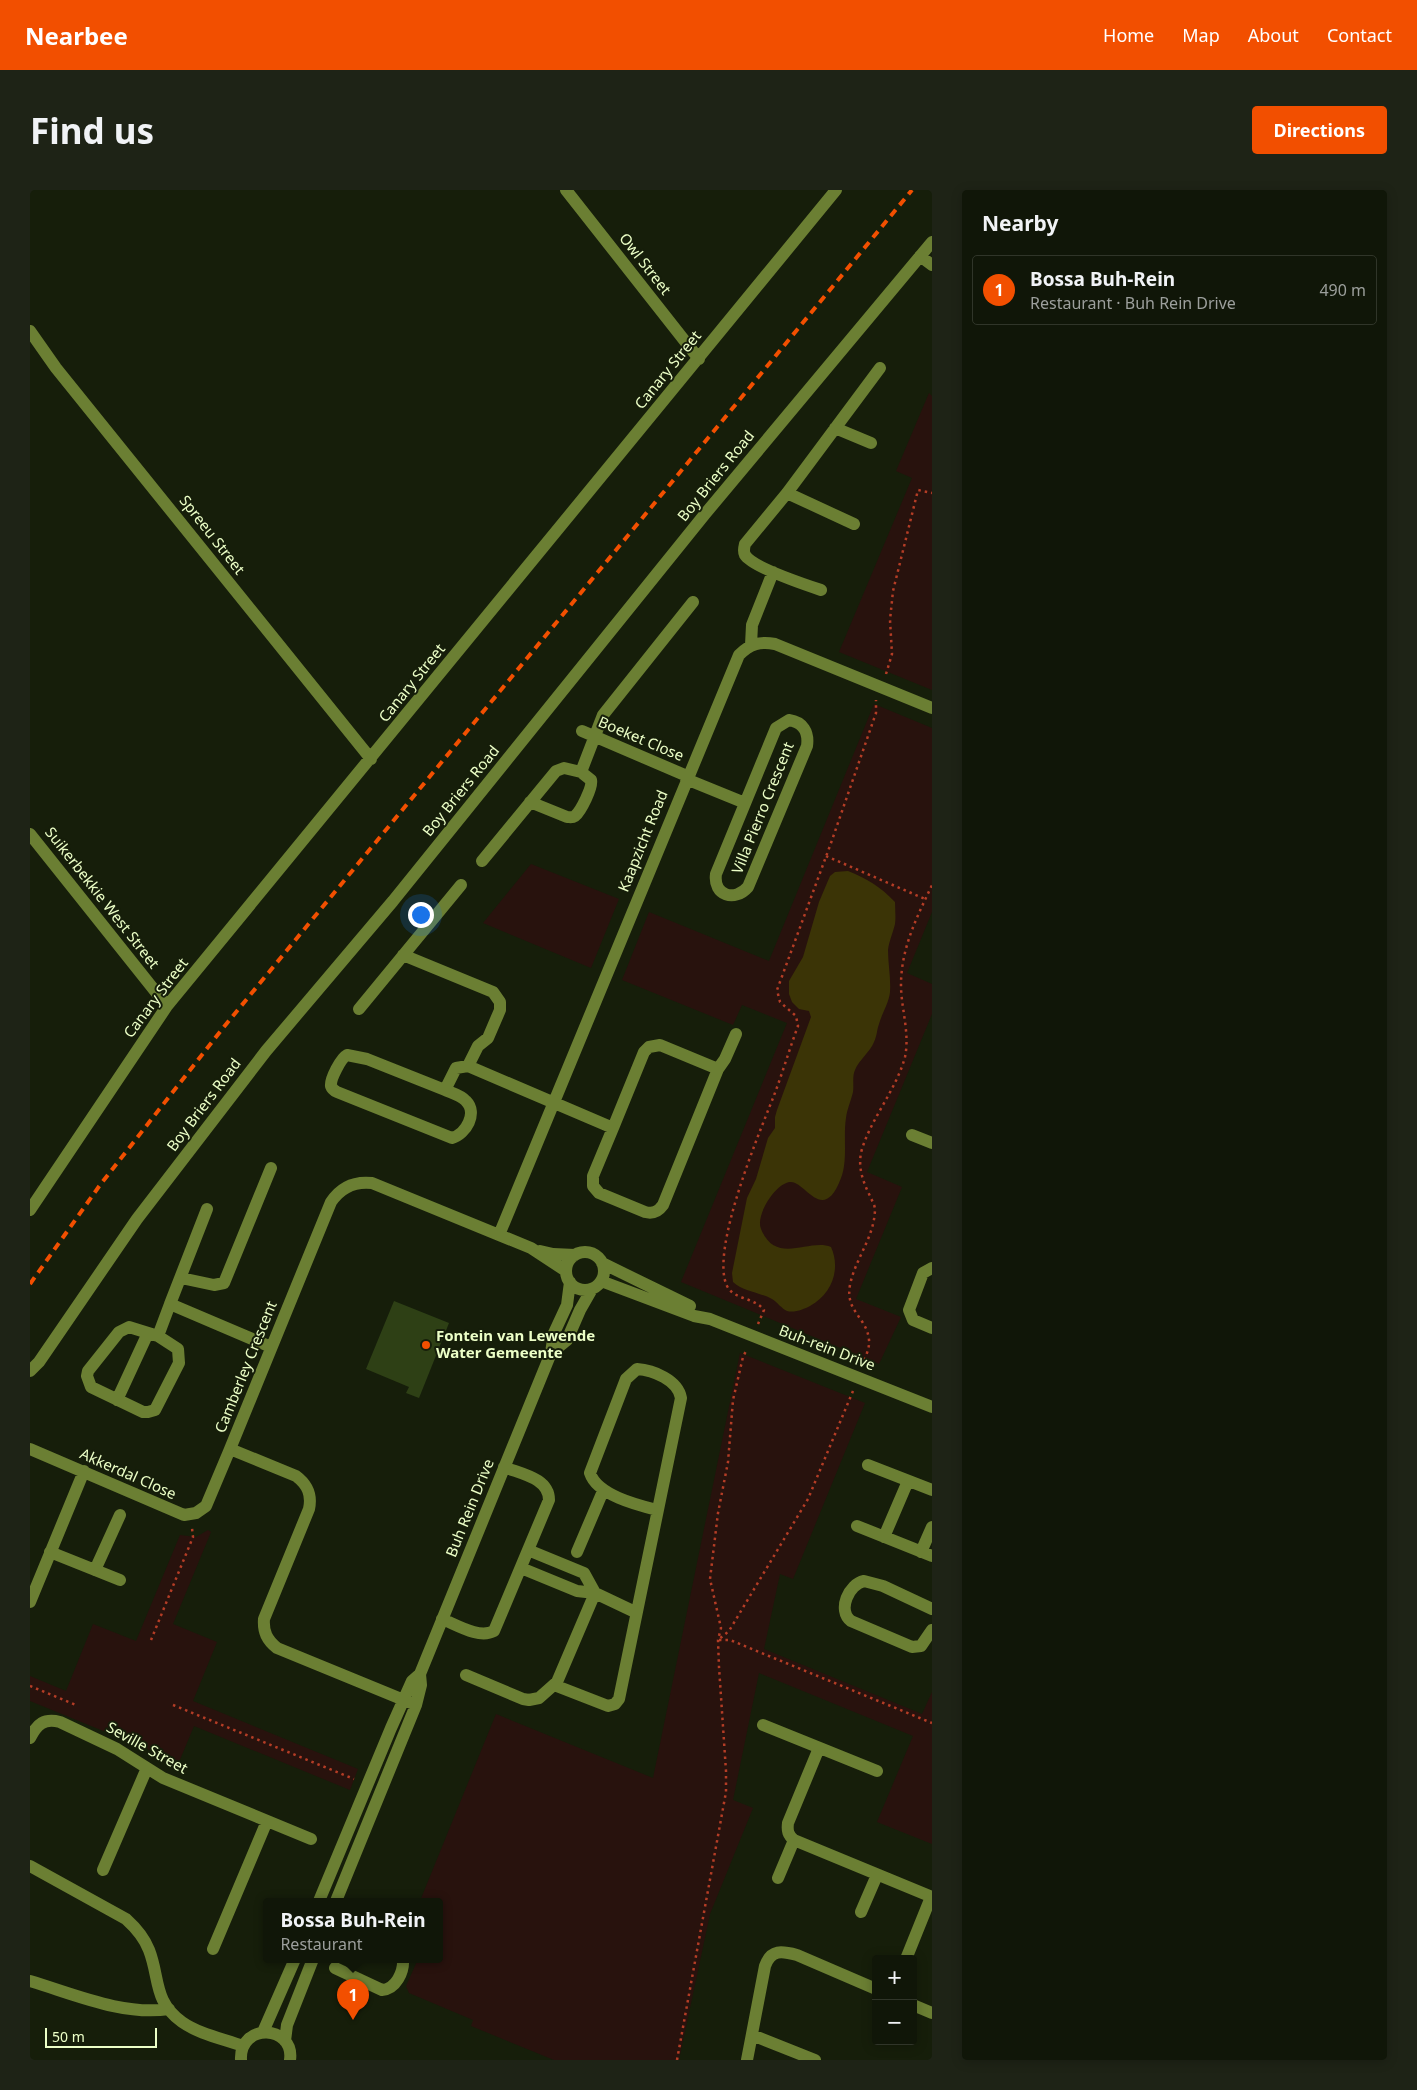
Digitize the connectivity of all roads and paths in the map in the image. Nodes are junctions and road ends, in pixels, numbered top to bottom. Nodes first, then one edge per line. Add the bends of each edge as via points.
1 (566, 190) edge
2 (836, 190) edge
3 (932, 242) edge
4 (920, 256) junction
5 (932, 265) edge
6 (30, 331) edge
7 (698, 359) junction
8 (880, 368) dead end
9 (835, 428) junction
10 (871, 443) dead end
11 (932, 492) edge
12 (787, 493) junction
13 (854, 524) dead end
14 (773, 572) junction
15 (821, 590) dead end
16 (693, 602) dead end
17 (751, 645) junction
18 (880, 687) junction
19 (932, 708) edge
20 (582, 731) dead end
21 (595, 737) junction
22 (371, 759) junction
23 (581, 772) junction
24 (687, 777) junction
25 (530, 802) junction
26 (745, 803) junction
27 (30, 834) edge
28 (826, 856) junction
29 (482, 861) dead end
30 (461, 885) dead end
31 (932, 885) edge
32 (925, 899) junction
33 (403, 955) junction
34 (167, 1006) junction
35 (359, 1009) dead end
36 (736, 1034) dead end
37 (468, 1066) junction
38 (718, 1069) junction
39 (445, 1090) junction
40 (553, 1102) junction
41 (613, 1128) junction
42 (912, 1135) dead end
43 (932, 1143) edge
44 (271, 1168) dead end
45 (207, 1209) dead end
46 (30, 1210) edge
47 (499, 1235) junction
48 (531, 1248) junction
49 (575, 1255) junction
50 (602, 1263) junction
51 (932, 1268) edge
52 (568, 1277) junction
53 (181, 1278) junction
54 (596, 1285) junction
55 (170, 1304) junction
56 (710, 1319) junction
57 (758, 1324) dead end
58 (932, 1328) edge
59 (153, 1334) junction
60 (749, 1345) dead end
61 (272, 1348) junction
62 (551, 1353) junction
63 (862, 1366) dead end
64 (30, 1371) edge
65 (855, 1387) dead end
66 (117, 1400) junction
67 (932, 1407) edge
68 (30, 1449) edge
69 (230, 1449) junction
70 (868, 1465) dead end
71 (504, 1467) junction
72 (84, 1471) junction
73 (908, 1481) junction
74 (932, 1490) edge
75 (603, 1491) junction
76 (657, 1510) junction
77 (120, 1515) dead end
78 (190, 1515) junction
79 (857, 1526) dead end
80 (932, 1527) edge
81 (884, 1537) junction
82 (528, 1550) junction
83 (50, 1552) junction
84 (577, 1552) dead end
85 (926, 1554) edge
86 (521, 1568) junction
87 (94, 1570) junction
88 (120, 1580) dead end
89 (595, 1592) junction
90 (30, 1602) edge
91 (932, 1609) edge
92 (635, 1612) junction
93 (442, 1619) junction
94 (932, 1630) edge
95 (151, 1640) dead end
96 (718, 1640) junction
97 (420, 1674) junction
98 (466, 1675) dead end
99 (554, 1685) junction
100 (30, 1686) edge
101 (403, 1700) junction
102 (76, 1705) dead end
103 (173, 1705) dead end
104 (416, 1705) junction
105 (34, 1723) edge
106 (932, 1723) edge
107 (763, 1725) dead end
108 (30, 1738) edge
109 (819, 1748) junction
110 (147, 1768) junction
111 (876, 1771) dead end
112 (367, 1784) junction
113 (358, 1806) junction
114 (372, 1811) junction
115 (267, 1821) junction
116 (311, 1839) dead end
117 (794, 1840) junction
118 (30, 1866) edge
119 (103, 1870) dead end
120 (877, 1875) junction
121 (778, 1878) dead end
122 (932, 1897) edge
123 (320, 1898) edge
124 (337, 1898) edge
125 (861, 1912) dead end
126 (212, 1949) dead end
127 (908, 1955) edge
128 (293, 1963) edge
129 (312, 1963) edge
130 (404, 1963) edge
131 (335, 1968) dead end
132 (30, 1981) edge
133 (872, 1987) edge
134 (917, 2007) edge
135 (169, 2009) junction
136 (932, 2013) edge
137 (263, 2032) junction
138 (752, 2034) junction
139 (243, 2046) junction
140 (290, 2053) edge
141 (241, 2060) edge
142 (677, 2060) edge
143 (747, 2060) edge
144 (815, 2060) edge

1 - 7 street, Owl Street
2 - 7 street, Canary Street
3 - 4 street, Boy Briers Road
4 - 5 street
4 - 64 street, Boy Briers Road via 705,514 393,901 266,1051 137,1219
6 - 22 street, Spreeu Street via 56,368
7 - 22 street, Canary Street
8 - 9 street
9 - 10 street
9 - 12 street
11 - 18 path via 918,490 893,592 890,620 892,654
12 - 13 street
12 - 14 street via 745,544 747,557
14 - 15 street
14 - 17 street via 752,625
16 - 21 street via 603,715
17 - 18 street via 759,642 775,644
17 - 24 street, Kaapzicht Road via 735,661
18 - 19 street
18 - 28 path via 876,694 876,713
20 - 21 street, Boeket Close
21 - 23 street
21 - 24 street, Boeket Close
22 - 34 street, Canary Street
23 - 25 street via 560,769
23 - 25 street via 591,780 592,787 575,816 567,818
24 - 26 street, Boeket Close
24 - 40 street, Kaapzicht Road
25 - 29 street
26 - 26 street, Villa Pierro Crescent via 776,728 784,721 798,723 808,734 807,746 748,887 734,897 719,889 715,879
27 - 34 street, Suikerbekkie West Street
28 - 32 path
28 - 57 path via 777,990 780,1002 796,1016 798,1026 751,1152 724,1253 723,1275 727,1286 732,1294 758,1303 764,1310
30 - 33 street
31 - 32 path
32 - 63 path via 910,932 902,962 905,1055 861,1151 861,1177 875,1208 873,1228 850,1284 849,1301 865,1326 870,1341
33 - 35 street
33 - 37 street via 493,992 498,998 500,1010 490,1035 476,1048
34 - 46 street, Canary Street
36 - 38 street
37 - 39 street via 456,1068
37 - 40 street
38 - 41 street via 660,1045 649,1047 644,1052
38 - 41 street via 663,1205 656,1212 645,1212 599,1193 593,1186 593,1176
39 - 39 street via 462,1097 471,1110 464,1131 452,1138 337,1092 331,1083 340,1060 352,1055
40 - 41 street
40 - 47 street, Kaapzicht Road
42 - 43 street
44 - 53 street via 224,1283 214,1285
45 - 53 street
47 - 48 street, Camberley Crescent
47 - 61 street, Camberley Crescent via 372,1183 348,1186 332,1202
48 - 49 street, Camberley Crescent
48 - 52 street, Camberley Crescent
49 - 50 street via 593,1254
49 - 52 street via 567,1265
50 - 54 street via 604,1270
50 - 56 street, Buh-rein Drive
51 - 58 street via 923,1273 909,1310 913,1320
52 - 54 street via 580,1289
52 - 62 street, Buh Rein Drive via 567,1304 554,1333
53 - 55 street
54 - 56 street, Buh-rein Drive
54 - 62 street, Buh Rein Drive via 567,1340
55 - 59 street
55 - 61 street
56 - 67 street, Buh-rein Drive
59 - 66 street
59 - 66 street via 129,1327 119,1332 88,1371 91,1387
59 - 66 street via 178,1349 180,1358 157,1407 152,1412 143,1412
60 - 96 path via 733,1400 728,1462 710,1580 721,1628
61 - 69 street, Camberley Crescent
62 - 71 street, Buh Rein Drive
65 - 96 path via 808,1499 729,1631
68 - 72 street, Akkerdal Close
69 - 78 street, Akkerdal Close via 206,1506
69 - 101 street, Camberley Crescent via 296,1476 310,1492 309,1509 264,1619 267,1638 277,1648
70 - 73 street
71 - 82 street via 540,1481 549,1493
71 - 93 street, Buh Rein Drive
72 - 78 street, Akkerdal Close via 178,1514
72 - 83 street
73 - 74 street
73 - 81 street
75 - 76 street
75 - 76 street via 591,1476 591,1467 626,1379 633,1370 640,1369 668,1380 678,1389 681,1398
75 - 84 street
76 - 92 street
77 - 87 street
78 - 95 path via 193,1537
79 - 81 street
80 - 85 street
81 - 85 street
82 - 86 street
82 - 89 street via 584,1573
83 - 87 street
83 - 90 street
86 - 89 street via 577,1591
86 - 93 street via 494,1631 479,1633
87 - 88 street
89 - 92 street
89 - 99 street
91 - 94 street via 864,1580 855,1586 844,1606 845,1615 851,1621 912,1647 921,1646
92 - 99 street via 619,1699 615,1704 608,1706
93 - 97 street, Buh Rein Drive
96 - 106 path via 730,1640
96 - 142 path via 726,1792
97 - 101 street, Buh Rein Drive via 412,1681
97 - 104 street, Buh Rein Drive
98 - 99 street via 529,1700 539,1698
100 - 102 path
101 - 104 street, Camberley Crescent
101 - 112 street, Buh Rein Drive
103 - 112 path
104 - 114 street, Buh Rein Drive
105 - 108 street, Seville Street
105 - 110 street, Seville Street via 60,1722 117,1749
107 - 109 street
109 - 111 street
109 - 117 street via 788,1823 788,1833
110 - 115 street, Seville Street via 163,1778
110 - 119 street
112 - 113 street, Buh Rein Drive
113 - 114 street
113 - 123 street, Buh Rein Drive
114 - 124 street, Buh Rein Drive
115 - 116 street, Seville Street
115 - 126 street
117 - 120 street
117 - 121 street
118 - 135 street via 117,1913 134,1926 150,1951 159,1991
120 - 122 street
120 - 125 street
122 - 127 street
128 - 137 street
129 - 140 street via 287,2024
130 - 131 street via 396,1983 387,1990
132 - 135 street via 117,2006 151,2012
133 - 138 street via 797,1955 783,1951 771,1955 765,1966
134 - 136 street
135 - 139 street via 188,2025
137 - 139 street via 255,2034
137 - 140 street via 271,2032
138 - 143 street
138 - 144 street
139 - 141 street

